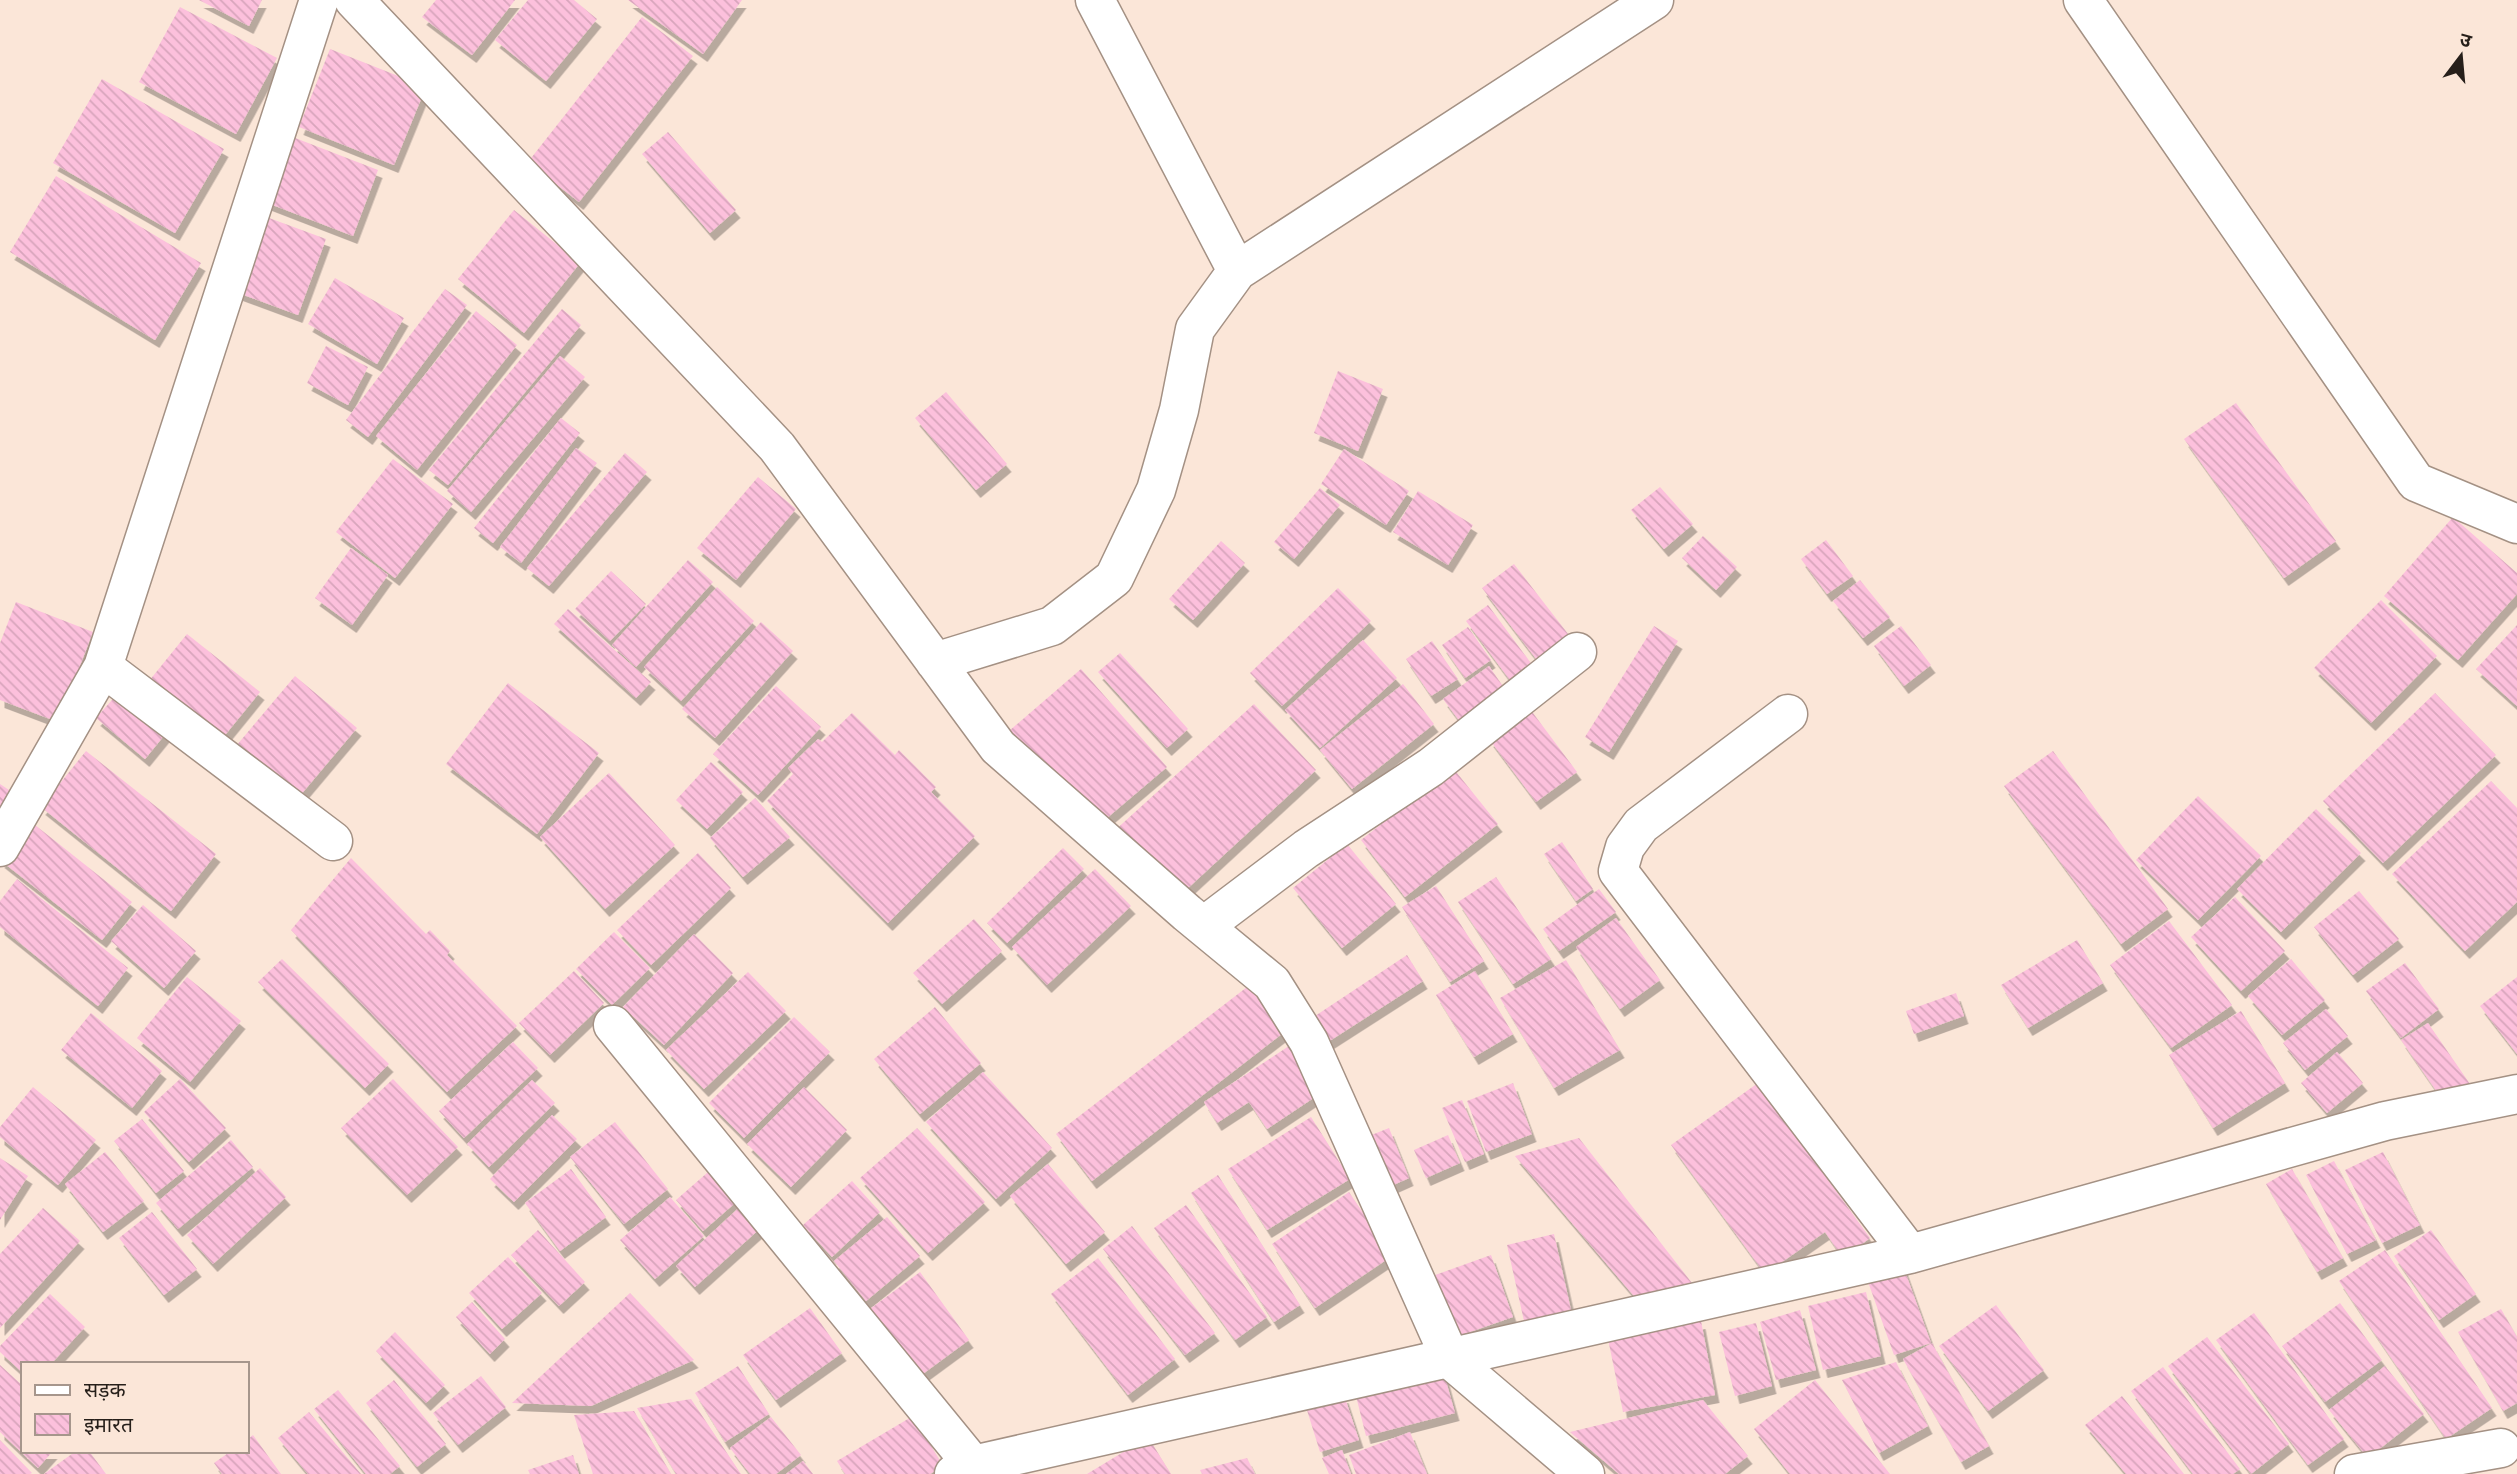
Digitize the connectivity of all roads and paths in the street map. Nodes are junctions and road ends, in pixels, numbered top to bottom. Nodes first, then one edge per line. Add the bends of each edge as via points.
1 (319, 0) edge
2 (354, 0) edge
3 (1095, 0) edge
4 (1654, 0) edge
5 (2083, 0) edge
6 (1237, 271) junction
7 (2517, 524) edge
8 (1577, 652) dead end
9 (934, 662) junction
10 (103, 667) junction
11 (1788, 714) dead end
12 (333, 841) dead end
13 (0, 847) edge
14 (1204, 926) junction
15 (613, 1026) dead end
16 (2517, 1094) edge
17 (1910, 1254) junction
18 (1451, 1360) junction
19 (2499, 1453) edge
20 (964, 1469) edge
21 (1586, 1474) edge
22 (2354, 1474) edge

1 - 10 street
2 - 9 street via 777,447
3 - 6 street
4 - 6 street
5 - 7 street via 2416,482
6 - 9 street via 1195,329 1179,410 1156,490 1114,578 1052,626
8 - 14 street via 1431,767 1306,849
9 - 14 street via 998,747
10 - 12 street
10 - 13 street
11 - 17 street via 1641,825 1625,847 1618,871
14 - 18 street via 1272,983 1309,1042
15 - 20 street
16 - 17 street via 2385,1121
17 - 18 street
18 - 20 street
18 - 21 street
19 - 22 street

